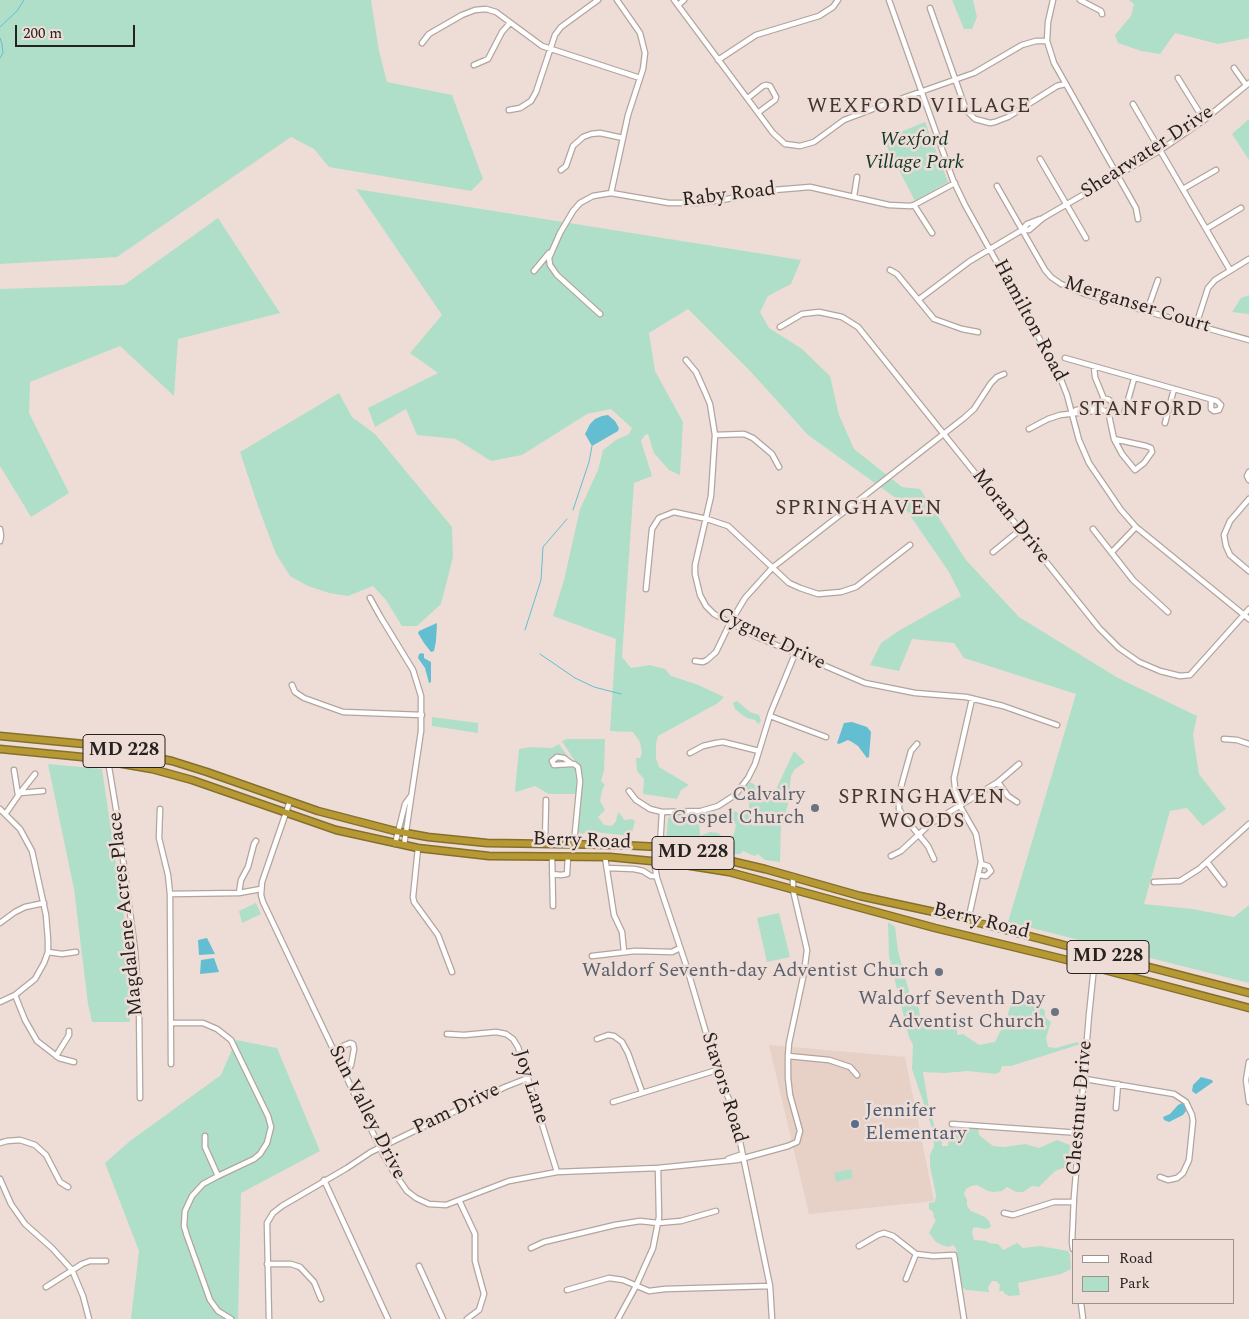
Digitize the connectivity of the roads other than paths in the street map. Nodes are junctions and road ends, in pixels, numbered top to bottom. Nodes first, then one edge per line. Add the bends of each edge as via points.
1 (598, 0) edge
2 (617, 0) edge
3 (674, 0) edge
4 (684, 0) edge
5 (838, 0) edge
6 (889, 0) edge
7 (1053, 0) edge
8 (1080, 0) edge
9 (678, 5) junction
10 (930, 8) dead end
11 (1102, 14) dead end
12 (510, 23) junction
13 (1048, 41) junction
14 (422, 43) dead end
15 (551, 48) junction
16 (718, 60) junction
17 (474, 65) dead end
18 (1234, 68) dead end
19 (640, 78) junction
20 (1178, 78) dead end
21 (954, 80) junction
22 (1065, 84) junction
23 (1248, 84) edge
24 (922, 92) junction
25 (748, 98) junction
26 (1133, 104) dead end
27 (509, 110) dead end
28 (759, 112) junction
29 (1204, 120) junction
30 (623, 138) junction
31 (1159, 151) junction
32 (1040, 159) dead end
33 (560, 170) dead end
34 (1216, 170) dead end
35 (1117, 175) junction
36 (857, 177) dead end
37 (955, 183) junction
38 (997, 186) dead end
39 (1183, 189) junction
40 (611, 193) junction
41 (854, 196) junction
42 (1067, 204) junction
43 (914, 205) junction
44 (1241, 208) dead end
45 (1138, 219) dead end
46 (1206, 229) junction
47 (1022, 230) junction
48 (932, 233) dead end
49 (1086, 238) dead end
50 (990, 248) junction
51 (551, 250) junction
52 (1249, 259) edge
53 (890, 270) dead end
54 (1230, 270) junction
55 (534, 271) dead end
56 (1158, 280) dead end
57 (918, 300) junction
58 (1147, 311) junction
59 (600, 314) dead end
60 (1196, 326) junction
61 (780, 327) dead end
62 (978, 332) dead end
63 (1249, 340) edge
64 (1065, 358) dead end
65 (686, 360) dead end
66 (1094, 367) junction
67 (1004, 374) dead end
68 (1134, 379) junction
69 (1174, 389) junction
70 (1104, 399) junction
71 (1211, 400) dead end
72 (1101, 408) junction
73 (1108, 411) junction
74 (1072, 413) junction
75 (1124, 414) dead end
76 (1165, 423) dead end
77 (1029, 430) dead end
78 (943, 434) junction
79 (715, 435) junction
80 (1114, 439) junction
81 (779, 467) dead end
82 (1249, 472) edge
83 (1249, 480) edge
84 (1249, 499) edge
85 (707, 519) junction
86 (1136, 527) junction
87 (1094, 529) dead end
88 (0, 530) edge
89 (1020, 530) junction
90 (0, 541) edge
91 (910, 545) dead end
92 (993, 552) dead end
93 (1112, 552) junction
94 (772, 568) junction
95 (1249, 571) edge
96 (646, 589) dead end
97 (370, 598) dead end
98 (1249, 609) edge
99 (1168, 612) dead end
100 (1244, 615) junction
101 (1249, 620) edge
102 (730, 623) junction
103 (795, 654) junction
104 (695, 660) dead end
105 (292, 685) dead end
106 (972, 699) junction
107 (422, 715) junction
108 (770, 716) junction
109 (1057, 725) dead end
110 (0, 736) edge
111 (826, 736) dead end
112 (1224, 739) dead end
113 (917, 744) dead end
114 (1249, 744) edge
115 (0, 749) edge
116 (759, 751) junction
117 (690, 753) dead end
118 (108, 761) junction
119 (572, 764) dead end
120 (1019, 764) dead end
121 (14, 770) dead end
122 (34, 774) dead end
123 (998, 782) junction
124 (43, 791) dead end
125 (629, 791) dead end
126 (19, 794) junction
127 (546, 800) dead end
128 (290, 801) junction
129 (1017, 802) dead end
130 (960, 806) junction
131 (0, 809) edge
132 (160, 809) dead end
133 (662, 812) junction
134 (6, 813) junction
135 (285, 813) junction
136 (1249, 824) edge
137 (402, 832) junction
138 (917, 834) junction
139 (256, 841) dead end
140 (545, 843) junction
141 (574, 843) junction
142 (396, 844) junction
143 (404, 846) junction
144 (660, 847) junction
145 (418, 848) junction
146 (552, 856) junction
147 (568, 856) junction
148 (891, 856) dead end
149 (605, 857) junction
150 (934, 858) dead end
151 (654, 862) junction
152 (1207, 862) junction
153 (981, 864) junction
154 (606, 868) junction
155 (552, 874) junction
156 (979, 875) junction
157 (656, 876) junction
158 (793, 876) junction
159 (1154, 882) dead end
160 (1224, 884) dead end
161 (261, 889) junction
162 (793, 890) junction
163 (239, 893) junction
164 (170, 894) junction
165 (44, 903) junction
166 (553, 906) dead end
167 (968, 921) junction
168 (0, 923) edge
169 (680, 948) junction
170 (48, 952) junction
171 (76, 952) dead end
172 (624, 952) junction
173 (1099, 955) junction
174 (592, 956) dead end
175 (1094, 967) junction
176 (452, 972) dead end
177 (1249, 993) edge
178 (15, 995) junction
179 (0, 1002) edge
180 (1249, 1008) edge
181 (172, 1023) junction
182 (69, 1031) dead end
183 (447, 1034) dead end
184 (597, 1039) dead end
185 (333, 1050) junction
186 (56, 1056) junction
187 (788, 1056) junction
188 (74, 1062) dead end
189 (1249, 1062) edge
190 (171, 1064) dead end
191 (717, 1070) junction
192 (857, 1075) dead end
193 (345, 1076) junction
194 (528, 1078) junction
195 (1085, 1079) junction
196 (1118, 1084) junction
197 (642, 1092) junction
198 (140, 1098) dead end
199 (613, 1102) dead end
200 (1249, 1102) edge
201 (1116, 1108) dead end
202 (952, 1124) dead end
203 (1080, 1134) junction
204 (205, 1136) dead end
205 (0, 1143) edge
206 (380, 1148) junction
207 (743, 1157) junction
208 (658, 1168) junction
209 (556, 1172) junction
210 (218, 1176) junction
211 (1160, 1177) dead end
212 (0, 1179) edge
213 (324, 1180) junction
214 (68, 1187) dead end
215 (459, 1200) junction
216 (1074, 1202) junction
217 (716, 1211) dead end
218 (1004, 1213) dead end
219 (658, 1223) junction
220 (1072, 1239) edge
221 (859, 1246) dead end
222 (531, 1248) dead end
223 (916, 1254) junction
224 (106, 1261) dead end
225 (267, 1264) junction
226 (419, 1266) dead end
227 (72, 1270) junction
228 (906, 1278) dead end
229 (636, 1286) junction
230 (770, 1286) junction
231 (46, 1287) dead end
232 (567, 1290) dead end
233 (321, 1299) dead end
234 (1081, 1304) edge
235 (89, 1319) edge
236 (231, 1319) edge
237 (269, 1319) edge
238 (388, 1319) edge
239 (442, 1319) edge
240 (467, 1319) edge
241 (618, 1319) edge
242 (772, 1319) edge
243 (964, 1319) edge
244 (1083, 1319) edge

1 - 15 street via 561,28
2 - 19 street via 636,26 644,45 645,58
3 - 9 street
4 - 9 street
5 - 16 street via 819,16 756,35
6 - 24 street, Hamilton Road
7 - 13 street
8 - 11 street
9 - 16 street
10 - 21 street
12 - 14 street via 496,12 475,10 429,34
12 - 15 street via 542,46
12 - 17 street via 488,59
13 - 21 street via 1029,42 986,67
13 - 22 street via 1054,63
15 - 19 street
15 - 27 street via 531,101
16 - 25 street
18 - 23 street
19 - 30 street
20 - 29 street
21 - 22 street via 967,111 975,119 990,123 1008,117
21 - 24 street
22 - 35 street
23 - 29 street, Shearwater Drive
24 - 28 street via 844,120 814,142 800,146 785,144
24 - 37 street, Hamilton Road
25 - 28 street
25 - 28 street via 763,86 770,86 775,100
26 - 31 street
29 - 31 street, Shearwater Drive
30 - 33 street via 600,133 583,137 574,146 566,166
30 - 40 street
31 - 35 street, Shearwater Drive
31 - 39 street
32 - 42 street
34 - 39 street
35 - 42 street, Shearwater Drive
35 - 45 street via 1136,208
36 - 41 street
37 - 43 street, Raby Road
37 - 50 street, Hamilton Road
38 - 47 street, Merganser Court
39 - 46 street
40 - 41 street, Raby Road via 683,203 798,187
40 - 51 street, Raby Road via 593,196 580,203
41 - 43 street, Raby Road via 889,205
42 - 47 street, Shearwater Drive via 1027,224
42 - 49 street
43 - 48 street
44 - 46 street
46 - 54 street
47 - 50 street, Shearwater Drive
47 - 58 street, Merganser Court via 1045,270 1061,284
50 - 57 street, Shearwater Drive
50 - 74 street, Hamilton Road via 1058,372
51 - 55 street, Raby Road
51 - 59 street via 549,262 557,275
52 - 54 street
53 - 57 street via 898,274
54 - 60 street via 1208,288
56 - 58 street
57 - 62 street via 929,315 940,322
58 - 60 street, Merganser Court
60 - 63 street, Merganser Court
61 - 78 street, Moran Drive via 813,312 837,315 851,321
64 - 66 street
65 - 79 street, Cygnet Drive via 696,372 710,404
66 - 68 street
66 - 70 street
67 - 78 street via 996,377 974,409
68 - 69 street
68 - 75 street
69 - 71 street
69 - 76 street
70 - 72 street
70 - 73 street via 1113,404
72 - 73 street
72 - 74 street
73 - 80 street
74 - 77 street via 1054,417
74 - 86 street, Hamilton Road via 1089,463
78 - 89 street, Moran Drive
78 - 94 street
79 - 81 street via 744,434 754,438 772,454
79 - 85 street, Cygnet Drive
80 - 80 street via 1135,470 1152,452 1146,446
82 - 83 street
84 - 95 street via 1230,521 1224,536 1230,555
85 - 94 street via 732,529
85 - 96 street via 674,512 654,523
85 - 102 street, Cygnet Drive via 695,565 695,581 706,606
86 - 93 street
86 - 100 street, Hamilton Road
87 - 93 street
88 - 90 street
89 - 92 street
89 - 100 street, Moran Drive via 1110,640 1139,662 1160,671 1190,675
91 - 94 street via 856,587 842,592 810,592 789,582
93 - 99 street via 1134,581
94 - 102 street via 745,598
97 - 107 street via 412,670 421,696
98 - 100 street
100 - 101 street, Hamilton Road
102 - 103 street, Cygnet Drive
102 - 104 street via 716,652 703,662
103 - 106 street, Cygnet Drive via 865,683
103 - 108 street
105 - 107 street via 295,692 304,698 344,712
106 - 109 street, Cygnet Drive
106 - 130 street via 954,778
107 - 137 street via 411,796
108 - 111 street
108 - 116 street
110 - 128 highway, Berry Road / MD 228 via 128,751 172,761
112 - 114 street
113 - 138 street via 911,751 899,797 900,809
115 - 118 highway, Berry Road / MD 228
116 - 117 street via 723,742 708,744
116 - 133 street via 748,778 727,801 701,811
118 - 135 highway, Berry Road / MD 228 via 185,778
118 - 198 street, Magdalene Acres Place via 135,950
119 - 141 street via 578,767 580,781
120 - 123 street
121 - 126 street
122 - 126 street
123 - 129 street
123 - 130 street
124 - 126 street
125 - 133 street via 650,809
126 - 134 street
127 - 140 street
128 - 135 street
128 - 137 highway, Berry Road / MD 228
130 - 138 street
130 - 153 street via 976,834
131 - 134 street
132 - 164 street via 159,838
133 - 144 street
134 - 165 street via 31,847
135 - 142 highway, Berry Road / MD 228 via 336,830
135 - 161 street
136 - 152 street
137 - 140 highway, Berry Road / MD 228 via 487,843
137 - 142 street
137 - 143 street
138 - 148 street via 901,851
138 - 150 street
139 - 163 street
140 - 141 highway, Berry Road / MD 228
141 - 144 highway, Berry Road / MD 228
142 - 143 highway, Berry Road / MD 228
143 - 145 highway, Berry Road / MD 228
144 - 151 street
144 - 158 highway, Berry Road / MD 228 via 732,860
145 - 146 highway, Berry Road / MD 228 via 480,855
145 - 176 street via 414,902 438,935
146 - 147 highway, Berry Road / MD 228
146 - 155 street
147 - 149 highway, Berry Road / MD 228
147 - 155 street via 567,874
149 - 151 highway, Berry Road / MD 228
149 - 154 street
151 - 157 street, Stavors Road
151 - 162 highway, Berry Road / MD 228 via 729,872
152 - 159 street via 1180,881
152 - 160 street
153 - 156 street
153 - 156 street via 988,866 990,871 986,876
154 - 157 street via 634,869
154 - 172 street
155 - 166 street
156 - 167 street
157 - 169 street, Stavors Road
158 - 162 street
158 - 167 highway, Berry Road / MD 228 via 860,896
161 - 163 street
161 - 185 street, Sun Valley Drive via 261,898
162 - 175 highway, Berry Road / MD 228
162 - 187 street via 807,950
163 - 164 street
164 - 181 street
165 - 168 street via 25,907
165 - 170 street
167 - 173 highway, Berry Road / MD 228
169 - 172 street via 672,952
169 - 191 street, Stavors Road
170 - 171 street
170 - 178 street via 35,979
172 - 174 street
173 - 175 street, Chestnut Drive
173 - 177 highway, Berry Road / MD 228
175 - 180 highway, Berry Road / MD 228
175 - 195 street, Chestnut Drive
178 - 179 street
178 - 186 street via 33,1036
181 - 190 street
181 - 210 street via 203,1023 218,1029 231,1040 268,1116 267,1143 260,1154
182 - 186 street
183 - 194 street, Joy Lane via 506,1034 518,1047
184 - 197 street via 608,1035 622,1042
185 - 193 street, Sun Valley Drive
185 - 193 street via 353,1044 351,1065
186 - 188 street
187 - 192 street via 829,1060 850,1067
187 - 207 street, Sun Valley Drive via 790,1095 799,1136 788,1146
189 - 200 street via 1246,1080
191 - 197 street
191 - 207 street, Stavors Road via 730,1102
193 - 206 street, Sun Valley Drive
194 - 206 street, Pam Drive
194 - 209 street, Joy Lane
195 - 196 street
195 - 203 street, Chestnut Drive
196 - 201 street
196 - 211 street via 1174,1094 1189,1107 1193,1126 1188,1164 1177,1178 1168,1180
197 - 199 street
202 - 203 street
203 - 216 street, Chestnut Drive
204 - 210 street via 205,1147
205 - 214 street via 16,1139 35,1145 46,1156 60,1182
206 - 213 street, Pam Drive
206 - 215 street, Sun Valley Drive via 407,1191 416,1198 439,1205
207 - 208 street, Sun Valley Drive
207 - 230 street, Stavors Road
208 - 209 street, Sun Valley Drive
208 - 219 street
209 - 215 street, Sun Valley Drive via 509,1181
210 - 236 street via 203,1184 192,1196 185,1211 184,1226 210,1300 218,1311
212 - 227 street via 11,1204 25,1224
213 - 225 street, Pam Drive via 273,1213 267,1223
213 - 238 street
215 - 240 street via 475,1234 475,1261 484,1294 479,1310
216 - 218 street via 1054,1202 1013,1216
216 - 220 street, Chestnut Drive
217 - 219 street via 690,1220
219 - 222 street via 615,1225
219 - 229 street via 653,1248
221 - 223 street via 884,1233
223 - 228 street
223 - 243 street via 954,1255
224 - 227 street via 90,1261
225 - 233 street via 300,1267 314,1282
225 - 237 street, Pam Drive
226 - 239 street
227 - 231 street
227 - 235 street
229 - 230 street via 649,1291
229 - 232 street via 609,1278
229 - 241 street
230 - 242 street, Stavors Road
234 - 244 street

